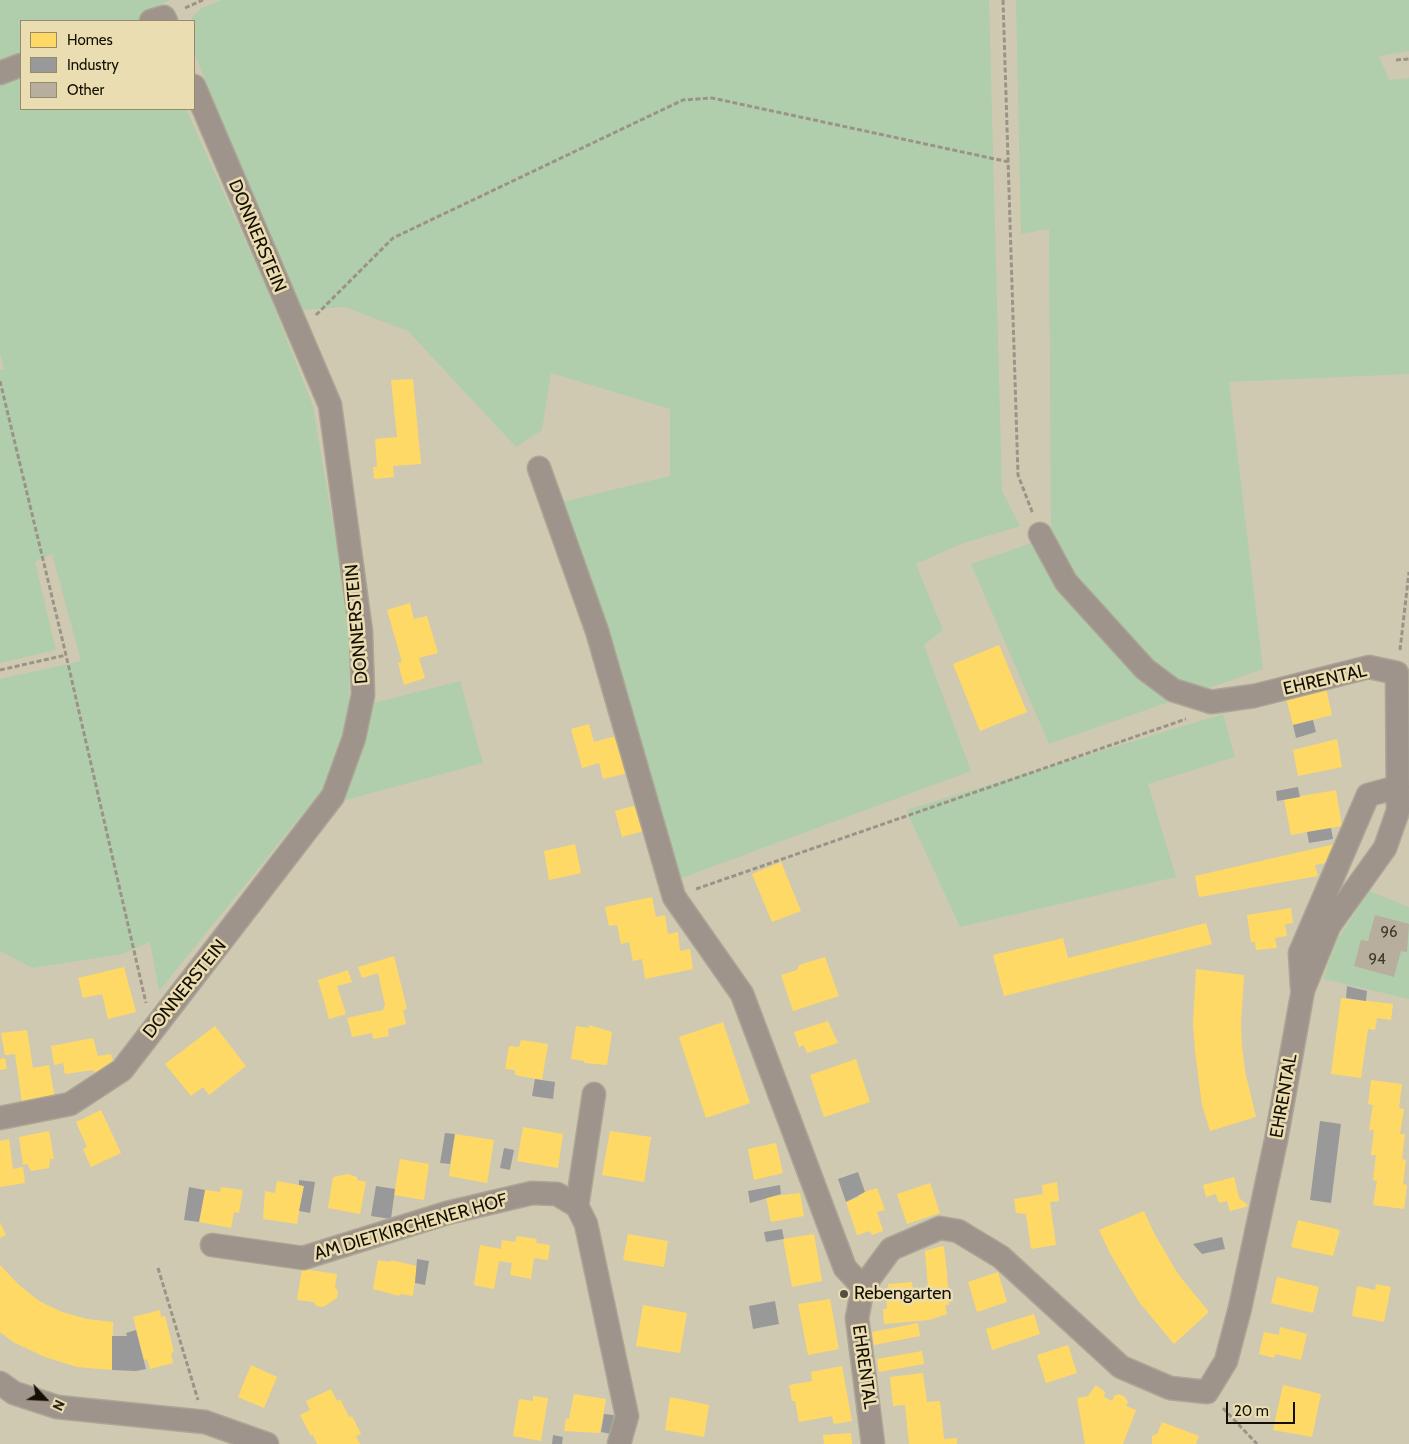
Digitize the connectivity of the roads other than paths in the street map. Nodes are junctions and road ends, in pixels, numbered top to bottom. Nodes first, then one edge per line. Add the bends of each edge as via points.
1 (20, 65) edge
2 (0, 72) edge
3 (195, 88) edge
4 (539, 468) dead end
5 (1040, 534) road end
6 (1398, 786) junction
7 (1303, 990) junction
8 (594, 1094) dead end
9 (0, 1118) edge
10 (577, 1206) junction
11 (212, 1245) dead end
12 (863, 1287) junction
13 (0, 1384) edge
14 (267, 1444) edge
15 (619, 1444) edge
16 (874, 1444) edge

1 - 2 street
3 - 9 street, DONNERSTEIN via 330,405 361,632 363,695 354,738 333,796 122,1070 70,1104
4 - 12 street via 596,632 674,896 742,994 845,1268
5 - 6 street, EHRENTAL via 1066,582 1145,669 1173,690 1211,702 1254,696 1369,667 1397,673
6 - 7 street, EHRENTAL via 1398,811 1385,848 1329,926
6 - 7 street via 1368,795 1300,953
7 - 12 street, EHRENTAL via 1276,1140 1240,1308 1226,1361 1206,1392 1170,1388 1121,1367 1001,1257 958,1231 940,1228 891,1249
8 - 10 street
10 - 11 street, AM DIETKIRCHENER HOF via 557,1194 532,1193 448,1213 303,1258
10 - 15 street via 586,1224 627,1416
12 - 16 street, EHRENTAL via 857,1318
13 - 14 street via 14,1393 57,1407 205,1422

